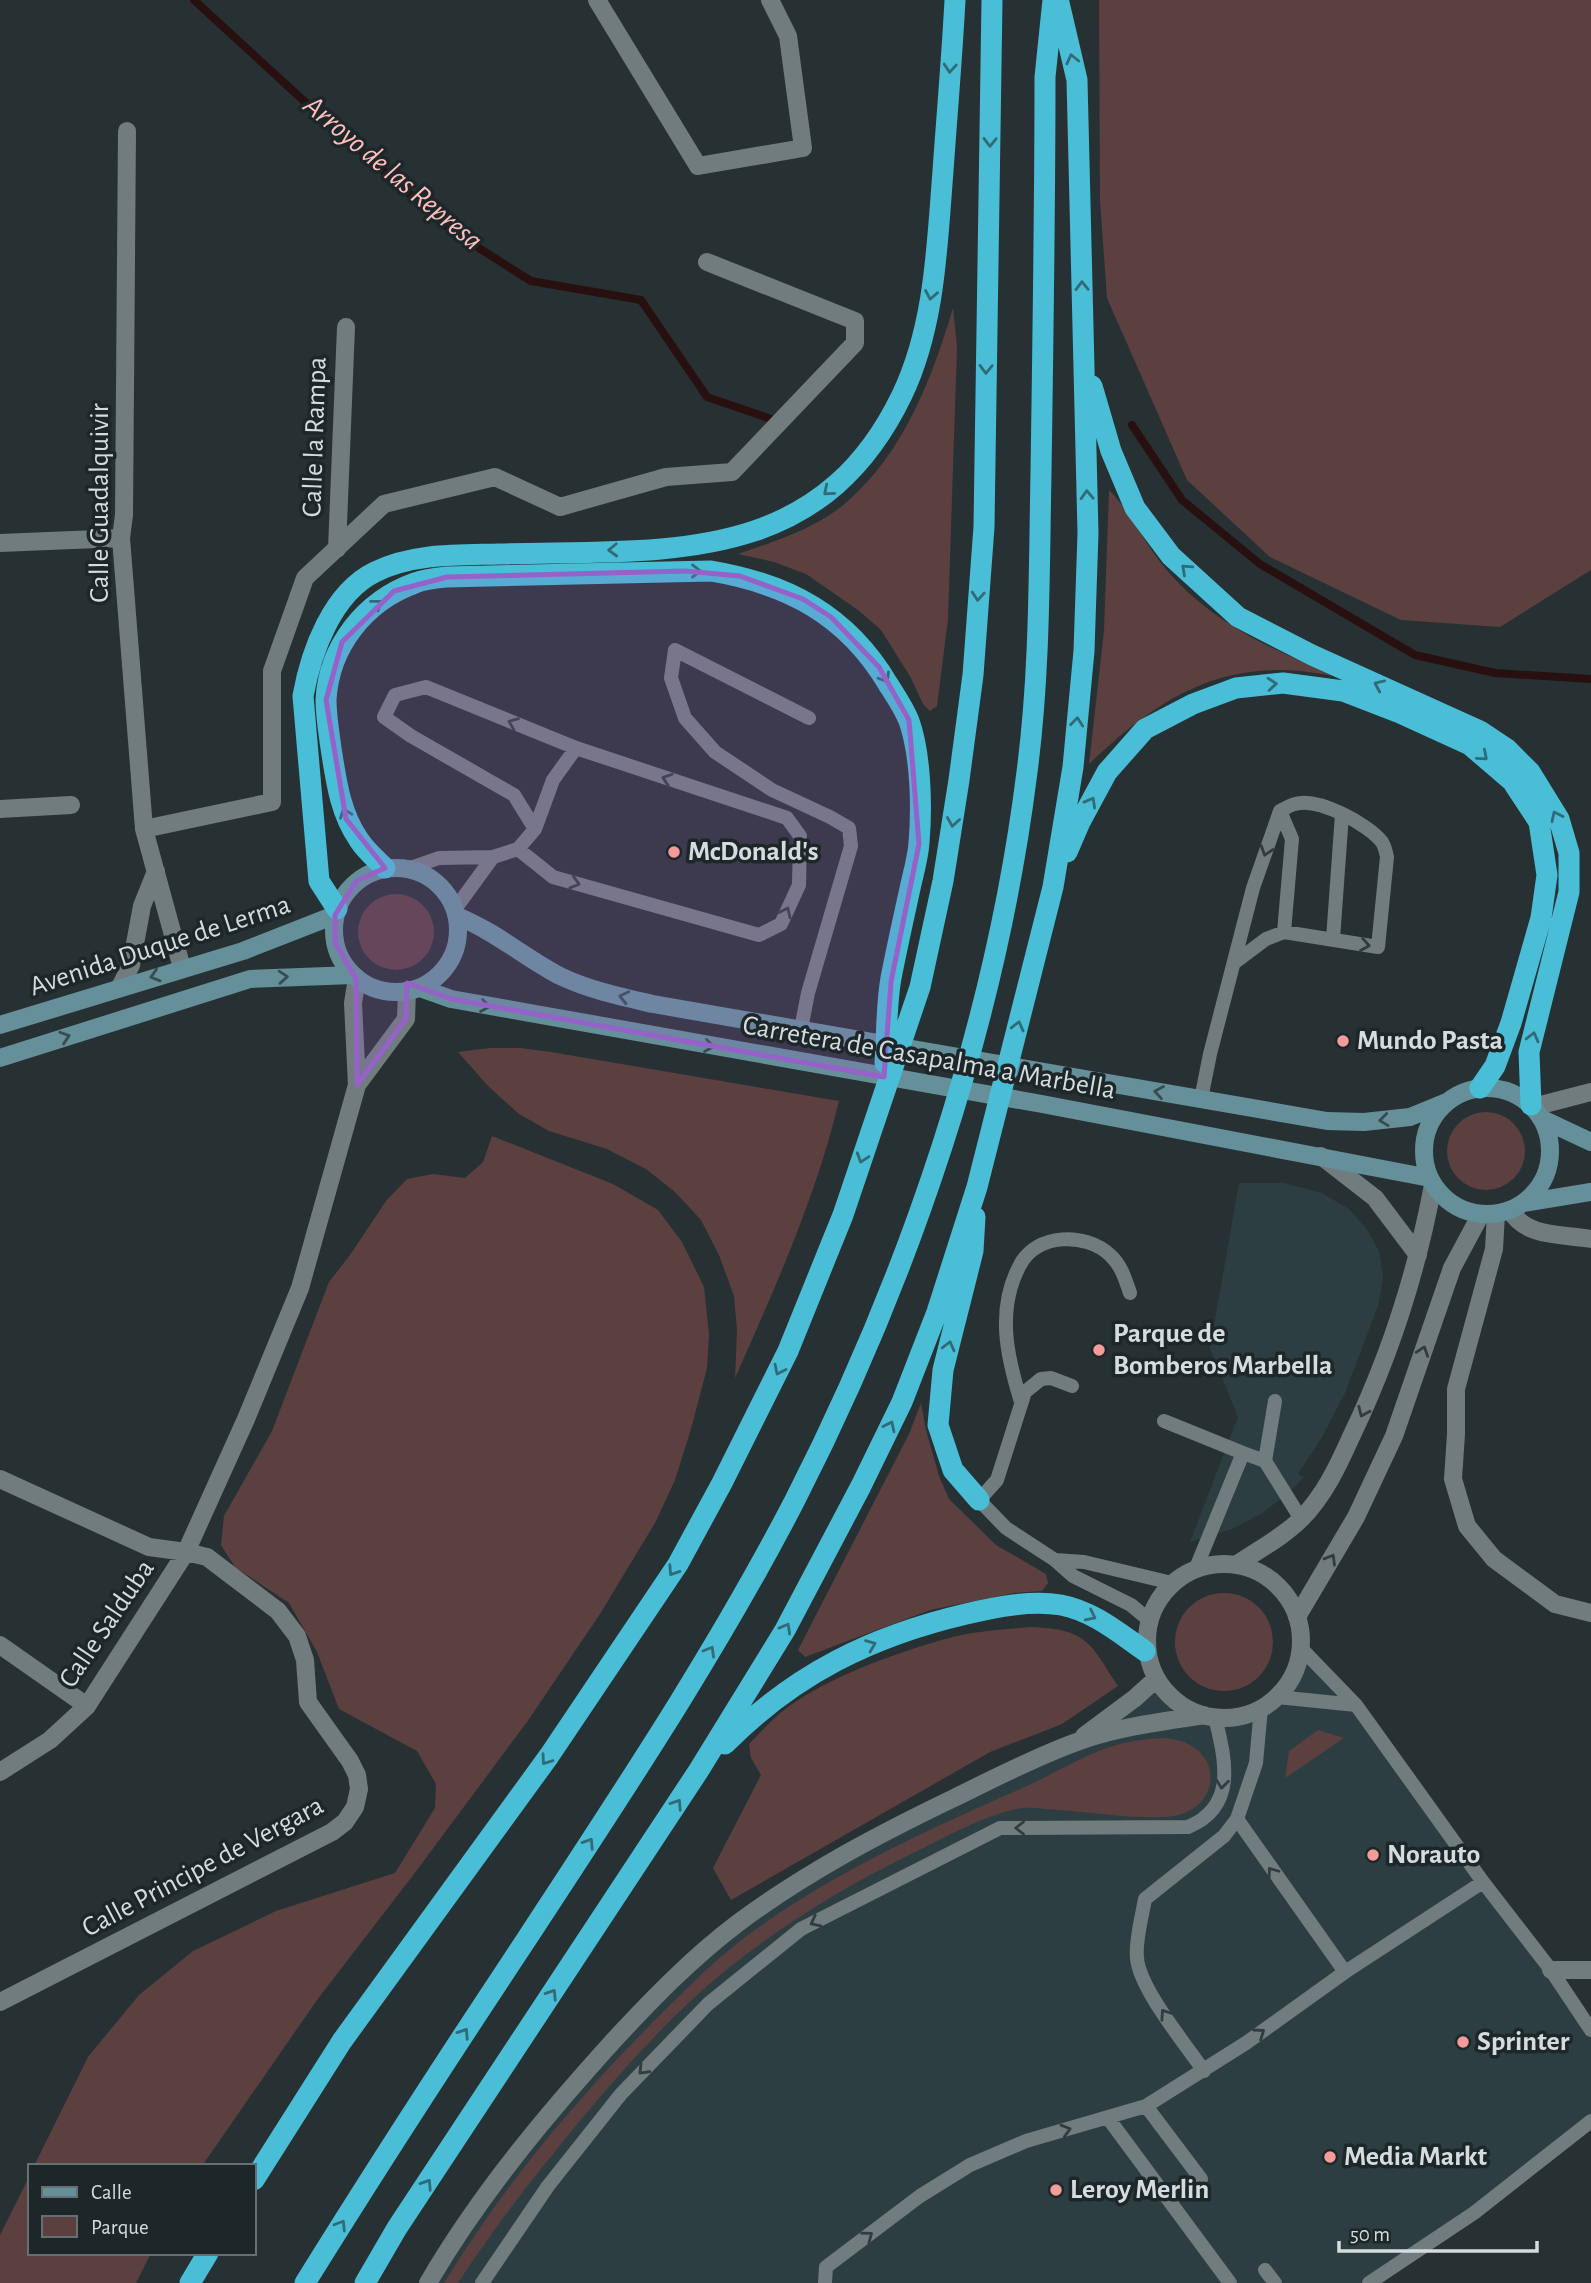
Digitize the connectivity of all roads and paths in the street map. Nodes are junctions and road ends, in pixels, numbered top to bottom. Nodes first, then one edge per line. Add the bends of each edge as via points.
1 (597, 0) edge
2 (771, 0) edge
3 (955, 0) edge
4 (992, 0) edge
5 (1056, 0) edge
6 (127, 131) dead end
7 (707, 262) dead end
8 (346, 327) dead end
9 (1083, 354) junction
10 (121, 538) junction
11 (0, 544) edge
12 (337, 549) junction
13 (809, 718) dead end
14 (576, 748) junction
15 (71, 805) dead end
16 (0, 809) edge
17 (1280, 811) junction
18 (1342, 814) junction
19 (144, 828) junction
20 (535, 829) junction
21 (518, 849) junction
22 (492, 857) junction
23 (385, 868) junction
24 (410, 868) junction
25 (156, 871) junction
26 (1053, 887) junction
27 (336, 912) junction
28 (456, 913) junction
29 (1284, 932) junction
30 (1333, 939) junction
31 (1234, 963) junction
32 (182, 968) junction
33 (355, 977) junction
34 (120, 987) junction
35 (413, 990) junction
36 (0, 1025) edge
37 (801, 1029) junction
38 (0, 1058) edge
39 (357, 1085) junction
40 (1480, 1088) junction
41 (1591, 1092) edge
42 (883, 1093) junction
43 (1201, 1099) junction
44 (1448, 1101) junction
45 (1535, 1110) junction
46 (1591, 1142) edge
47 (1321, 1156) junction
48 (1432, 1181) junction
49 (977, 1187) junction
50 (1591, 1192) edge
51 (1502, 1210) junction
52 (1591, 1239) edge
53 (1418, 1255) junction
54 (1130, 1293) dead end
55 (1072, 1386) dead end
56 (1275, 1401) dead end
57 (1021, 1402) junction
58 (1164, 1421) dead end
59 (1243, 1453) junction
60 (1265, 1461) junction
61 (0, 1479) edge
62 (979, 1500) junction
63 (1301, 1519) junction
64 (186, 1552) junction
65 (1055, 1560) junction
66 (1236, 1565) junction
67 (1196, 1568) junction
68 (1172, 1583) junction
69 (1591, 1613) edge
70 (1297, 1618) junction
71 (1149, 1620) junction
72 (0, 1645) edge
73 (1300, 1647) junction
74 (1145, 1651) junction
75 (1156, 1679) junction
76 (1277, 1697) junction
77 (1356, 1705) junction
78 (87, 1706) junction
79 (1261, 1708) junction
80 (1209, 1716) junction
81 (1076, 1742) junction
82 (699, 1770) junction
83 (0, 1772) edge
84 (1237, 1819) junction
85 (1483, 1882) junction
86 (1551, 1970) junction
87 (1591, 1970) edge
88 (1345, 1972) junction
89 (0, 2002) edge
90 (1591, 2030) edge
91 (1204, 2071) junction
92 (1146, 2106) junction
93 (1108, 2118) junction
94 (1591, 2121) edge
95 (256, 2177) edge
96 (1201, 2179) dead end
97 (207, 2255) edge
98 (1265, 2270) dead end
99 (190, 2283) edge
100 (305, 2283) edge
101 (365, 2283) edge
102 (428, 2283) edge
103 (482, 2283) edge
104 (825, 2283) edge
105 (1230, 2283) edge
106 (1275, 2283) edge
107 (1369, 2283) edge

1 - 2 street via 698,166 803,148 788,36
3 -> 27 highway via 931,294 916,359 882,428 851,471 820,498 774,525 735,538 669,549 426,557 374,572 354,588 320,636 303,696 319,881
4 -> 42 highway via 984,527 973,675 943,881 920,987
9 -> 5 highway via 1077,80
100 -> 5 highway via 663,1730 741,1597 839,1408 920,1214 985,995 1027,773 1038,661 1045,77
6 - 10 street, Calle Guadalquivir
7 - 12 street via 855,321 855,343 732,472 666,477 560,508 495,477 384,504
8 - 12 street, Calle la Rampa
26 -> 9 highway via 1073,767 1084,651 1088,533
45 -> 9 highway via 1529,1052 1569,892 1569,853 1559,819 1530,772 1507,749 1480,731 1238,617 1171,556 1135,508 1111,451
10 - 11 street
10 - 19 street, Calle Guadalquivir
12 - 19 street via 305,578 272,671 272,802
13 - 37 lane via 675,650 671,678 685,718 715,752 772,790 849,828 851,846
14 - 20 lane via 553,780
14 -> 20 lane via 426,687 395,695 384,718 514,795
21 -> 14 lane via 553,877 759,935 780,924 799,885 800,836 787,818
15 - 16 street
17 - 18 lane via 1296,803
17 - 29 lane via 1292,839
17 -> 31 lane
18 - 30 lane
30 -> 18 lane via 1378,947 1387,858 1376,835
19 - 25 street, Calle Guadalquivir
20 - 21 lane
21 - 22 lane
22 - 24 lane via 439,858
22 - 28 lane
23 - 24 main road
23 - 27 main road via 356,881
23 -> 42 highway via 360,843 346,819 334,770 326,701 342,642 358,621 394,591 418,581 447,577 711,571 773,586 803,599 849,633 879,667 909,720 916,752 919,844 891,982
24 - 28 main road via 442,886
25 - 32 street, Calle Guadalquivir
25 - 34 street via 142,905 131,965
26 -> 40 highway via 1107,772 1145,729 1236,688 1283,683 1343,691 1470,745 1512,782 1539,822 1547,875 1541,918 1511,1023 1495,1066
49 -> 26 highway
27 - 32 main road, Avenida Duque de Lerma via 243,951
27 - 33 main road via 335,943
28 - 35 main road via 458,939 452,959 438,976
37 -> 28 main road, Carretera de Casapalma a Marbella via 653,1004 583,985
29 - 30 lane
29 - 31 lane via 1266,939
31 - 43 lane
32 -> 34 main road, Avenida Duque de Lerma
33 - 35 main road via 384,991
38 -> 33 main road, Avenida Duque de Lerma via 250,979
33 - 39 street
34 - 36 main road, Avenida Duque de Lerma
35 - 39 street via 406,1019
35 -> 47 main road, Carretera de Casapalma a Marbella
43 -> 37 main road, Carretera de Casapalma a Marbella
39 - 64 street, Calle Salduba via 300,1288
40 - 44 main road
40 - 45 main road via 1507,1090
41 - 45 street
42 -> 95 highway via 843,1215 788,1350 678,1564 549,1756 342,2041
44 -> 43 main road, Carretera de Casapalma a Marbella via 1409,1117 1364,1122 1327,1121
44 - 48 main road via 1438,1110 1423,1150
45 - 46 main road
45 - 51 main road via 1548,1134 1549,1165 1535,1193
47 - 48 main road, Carretera de Casapalma a Marbella
47 - 53 street via 1375,1198
48 - 51 main road via 1454,1205
48 - 53 street
62 -> 49 highway via 953,1470 939,1425 943,1370 973,1251
82 -> 49 highway via 785,1630 902,1402
50 - 51 main road
51 - 52 street via 1537,1232
51 - 69 street via 1456,1389 1452,1479 1467,1526 1494,1559 1555,1604
70 -> 51 street via 1356,1517 1394,1436 1452,1268
53 -> 63 street via 1365,1408 1337,1467
54 - 57 lane via 1123,1272 1110,1255 1080,1239 1036,1247 1027,1255 1006,1309 1005,1337
55 - 57 lane via 1051,1378 1041,1380 1025,1392
56 - 60 lane
57 - 62 lane via 997,1480
58 - 59 lane
59 - 60 lane
59 - 67 lane
60 - 63 lane
61 - 64 street, Calle Principe de Vergara via 149,1547
62 - 65 lane via 1006,1528
63 - 66 street
64 - 78 street, Calle Salduba
64 - 89 street, Calle Principe de Vergara via 207,1557 263,1599 297,1636 305,1660 308,1702 357,1775 355,1807 332,1832
65 - 68 lane via 1084,1562
65 - 71 lane via 1073,1576 1131,1605
66 - 67 street
66 - 70 street via 1263,1574 1280,1588
67 - 68 street
68 - 71 street
70 - 73 street
71 - 74 street
72 - 78 street
73 - 76 street via 1297,1665
73 - 77 lane
74 - 75 street
82 -> 74 highway via 752,1717 807,1676 864,1647 931,1622 1004,1606 1060,1605 1104,1622
75 - 80 street via 1173,1700
75 - 81 street
76 - 77 lane
76 - 79 street
77 - 85 lane
78 - 83 street, Calle Salduba via 50,1740
79 - 80 street via 1243,1716
79 - 84 lane via 1256,1763
80 - 81 street
80 -> 103 lane via 1224,1756 1223,1783 1220,1799 1202,1821 1188,1827 1000,1828 801,1929 708,2004 621,2094 548,2186
81 - 102 street via 848,1853 736,1925 647,2005 556,2104 482,2201
101 -> 82 highway
88 -> 84 lane
91 -> 84 lane via 1144,1981 1136,1959 1144,1899 1224,1836
85 - 86 lane
85 - 88 lane
86 - 87 street
86 - 90 lane
91 -> 88 lane
91 - 92 lane
92 - 93 lane
92 - 96 lane
104 -> 93 lane via 825,2267 970,2165 1026,2141
93 - 105 lane
94 - 107 lane via 1474,2213
97 - 99 highway
98 - 106 lane

